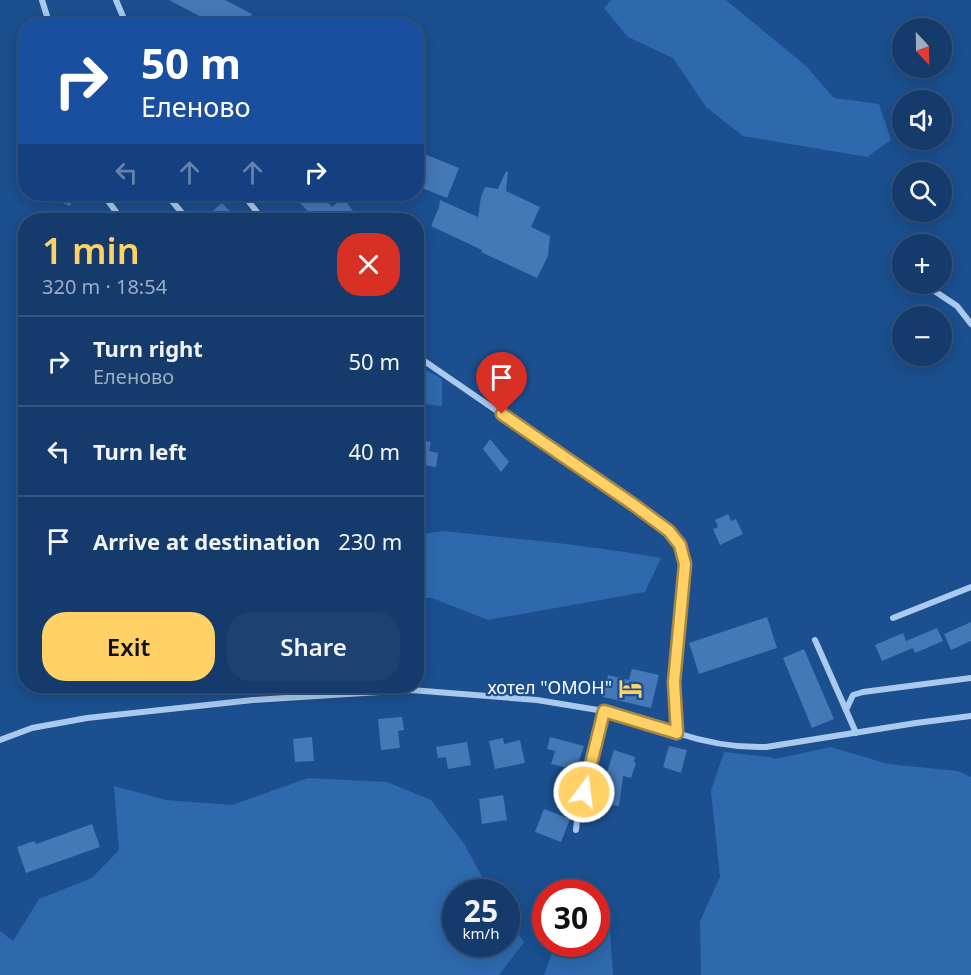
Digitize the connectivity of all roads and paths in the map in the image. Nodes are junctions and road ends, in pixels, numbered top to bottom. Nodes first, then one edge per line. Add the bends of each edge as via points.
1 (42, 0) edge
2 (116, 0) edge
3 (48, 18) edge
4 (124, 18) edge
5 (107, 201) edge
6 (172, 201) edge
7 (248, 201) edge
8 (117, 213) edge
9 (183, 213) edge
10 (257, 213) edge
11 (939, 294) edge
12 (971, 324) edge
13 (424, 361) edge
14 (971, 587) edge
15 (893, 618) dead end
16 (815, 640) dead end
17 (971, 678) edge
18 (424, 691) edge
19 (364, 693) edge
20 (846, 710) junction
21 (604, 711) junction
22 (971, 716) edge
23 (677, 733) junction
24 (856, 733) junction
25 (0, 740) edge
26 (576, 830) dead end

1 - 3 street
2 - 4 street
5 - 8 street
6 - 9 street
7 - 10 street
11 - 12 street via 957,306
13 - 23 street via 634,505 669,531 680,545 685,564 674,682
14 - 15 street
16 - 20 street
17 - 20 street via 863,692 853,695
18 - 21 street via 537,700
19 - 25 street via 87,718 32,728
20 - 24 street
21 - 23 street
21 - 26 street
22 - 24 street
23 - 24 street via 703,742 750,748

